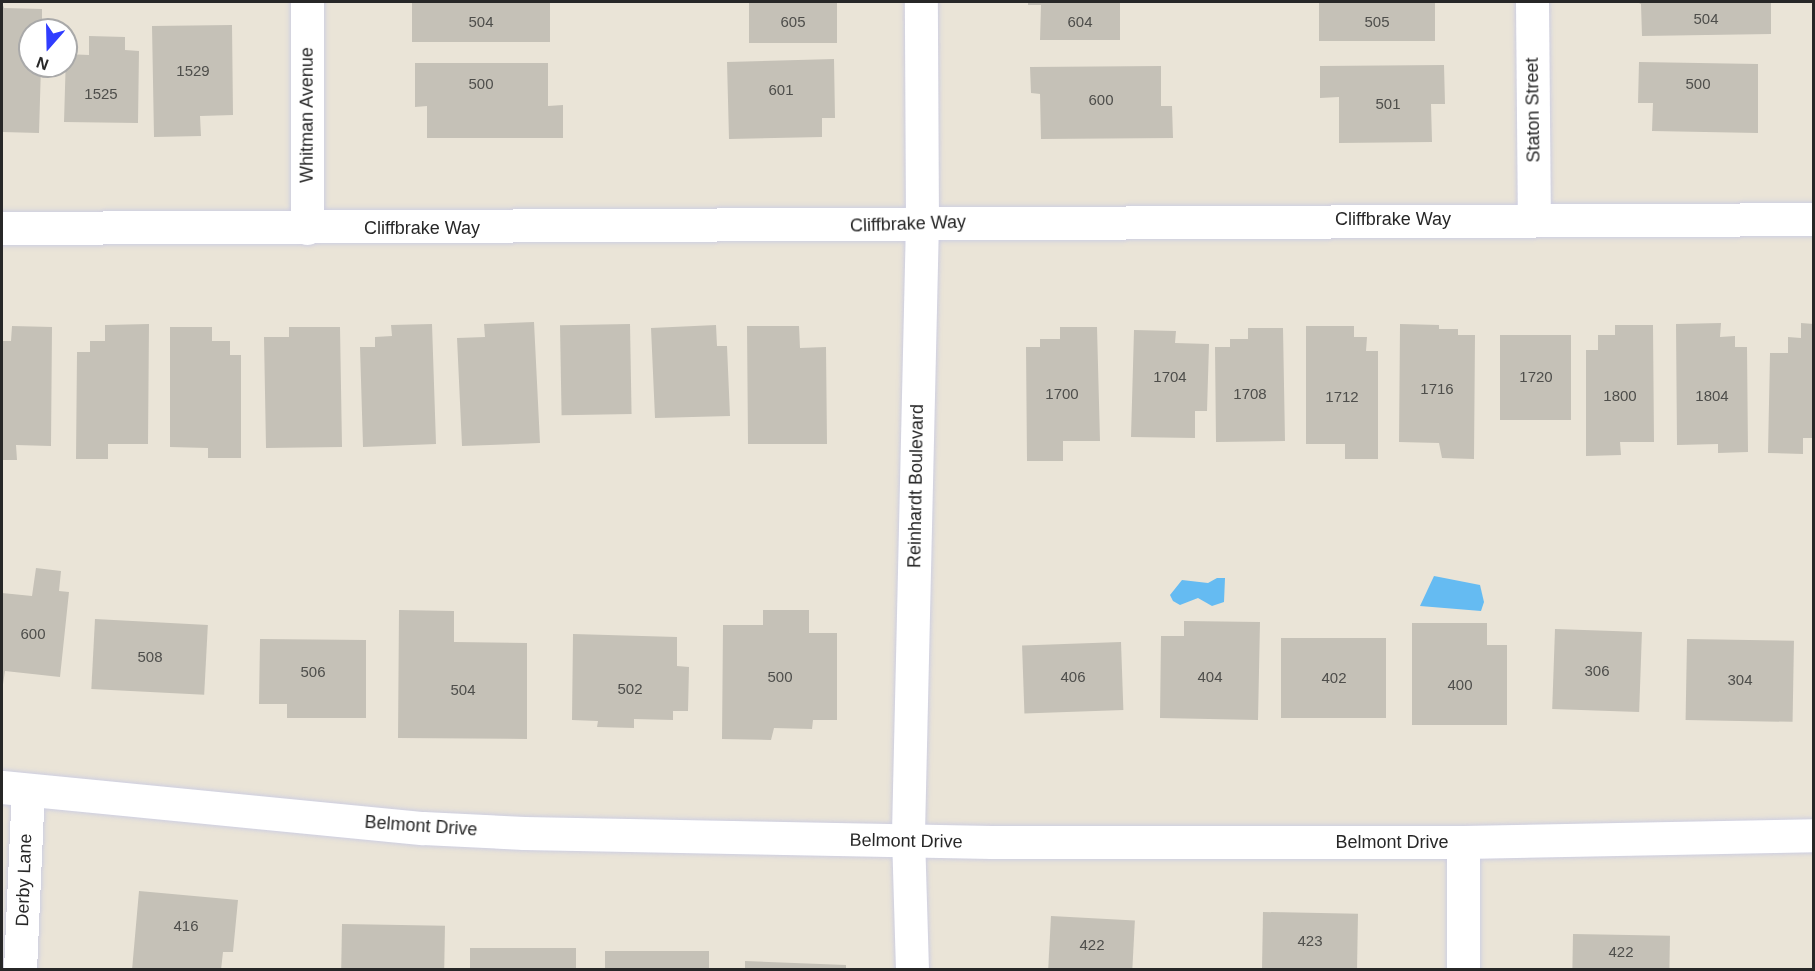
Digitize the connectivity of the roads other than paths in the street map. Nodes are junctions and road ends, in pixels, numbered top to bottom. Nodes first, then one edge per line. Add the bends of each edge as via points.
1 (307, 2) edge
2 (921, 2) edge
3 (1532, 2) edge
4 (1534, 218) junction
5 (1814, 219) edge
6 (922, 222) junction
7 (2, 228) edge
8 (307, 228) junction
9 (15, 788) edge
10 (1814, 835) edge
11 (908, 842) junction
12 (1463, 842) junction
13 (21, 969) edge
14 (912, 969) edge
15 (1462, 969) edge

1 - 8 street, Whitman Avenue
2 - 6 street, Reinhardt Boulevard
3 - 4 street, Staton Street
4 - 5 street, Cliffbrake Way
4 - 6 street, Cliffbrake Way
6 - 8 street, Cliffbrake Way
6 - 11 street, Reinhardt Boulevard
7 - 8 street, Cliffbrake Way
9 - 11 street, Belmont Drive via 423,828
9 - 13 street, Derby Lane
10 - 12 street, Belmont Drive
11 - 12 street, Belmont Drive
11 - 14 street, Reinhardt Boulevard
12 - 15 street

